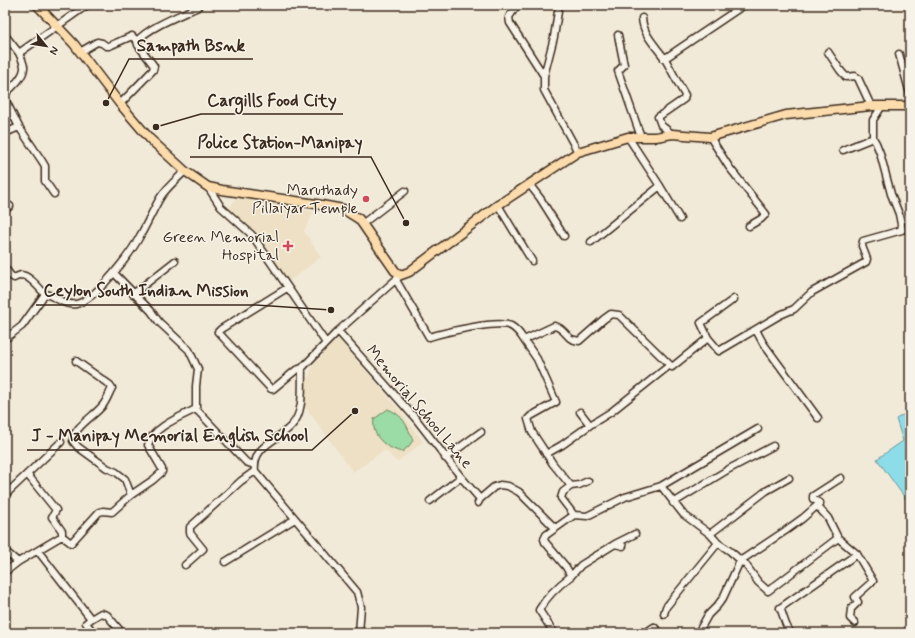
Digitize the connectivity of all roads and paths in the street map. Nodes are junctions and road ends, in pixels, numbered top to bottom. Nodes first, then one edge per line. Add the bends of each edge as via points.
1 (37, 5) edge
2 (87, 5) edge
3 (518, 5) edge
4 (558, 5) edge
5 (744, 5) edge
6 (198, 7) dead end
7 (642, 18) dead end
8 (58, 27) junction
9 (5, 35) edge
10 (618, 35) dead end
11 (138, 40) junction
12 (80, 52) junction
13 (828, 52) dead end
14 (20, 53) junction
15 (899, 54) dead end
16 (664, 59) junction
17 (544, 76) junction
18 (5, 93) edge
19 (910, 94) edge
20 (5, 99) edge
21 (120, 104) junction
22 (871, 106) junction
23 (882, 106) junction
24 (910, 106) edge
25 (19, 127) junction
26 (5, 133) edge
27 (672, 134) junction
28 (710, 136) junction
29 (628, 137) junction
30 (641, 137) junction
31 (873, 138) junction
32 (843, 150) dead end
33 (578, 152) junction
34 (185, 172) junction
35 (529, 184) junction
36 (660, 186) junction
37 (208, 187) junction
38 (405, 191) dead end
39 (54, 194) dead end
40 (498, 205) junction
41 (680, 219) dead end
42 (362, 224) junction
43 (749, 226) dead end
44 (564, 236) dead end
45 (591, 242) dead end
46 (175, 261) dead end
47 (532, 261) dead end
48 (5, 268) edge
49 (114, 273) junction
50 (399, 277) junction
51 (287, 288) junction
52 (45, 294) junction
53 (134, 294) junction
54 (734, 299) dead end
55 (756, 330) junction
56 (338, 331) junction
57 (708, 338) junction
58 (5, 339) edge
59 (524, 340) junction
60 (326, 343) junction
61 (76, 361) dead end
62 (670, 365) junction
63 (302, 368) junction
64 (196, 409) junction
65 (580, 412) dead end
66 (818, 418) dead end
67 (590, 425) junction
68 (758, 429) dead end
69 (481, 432) dead end
70 (61, 442) dead end
71 (773, 446) dead end
72 (546, 454) junction
73 (445, 458) junction
74 (254, 468) junction
75 (27, 474) junction
76 (461, 477) junction
77 (789, 478) dead end
78 (841, 478) dead end
79 (588, 481) dead end
80 (571, 486) junction
81 (661, 486) junction
82 (5, 495) edge
83 (132, 495) junction
84 (430, 501) dead end
85 (673, 503) junction
86 (820, 503) junction
87 (574, 515) junction
88 (295, 519) junction
89 (555, 528) junction
90 (635, 534) dead end
91 (710, 534) junction
92 (62, 536) junction
93 (838, 538) junction
94 (718, 543) junction
95 (615, 544) junction
96 (622, 546) dead end
97 (5, 551) edge
98 (38, 551) junction
99 (857, 554) junction
100 (740, 561) junction
101 (18, 562) junction
102 (225, 562) dead end
103 (185, 565) dead end
104 (5, 572) edge
105 (571, 576) junction
106 (664, 614) dead end
107 (91, 619) junction
108 (855, 623) dead end
109 (94, 633) edge
110 (122, 633) edge
111 (358, 633) edge
112 (554, 633) edge
113 (645, 633) edge
114 (660, 633) edge
115 (698, 633) edge
116 (791, 633) edge

1 - 8 main road
2 - 8 street
3 - 17 street via 509,17 510,23
4 - 17 street via 554,37
5 - 16 street
6 - 11 street via 171,19
7 - 16 street via 642,26
8 - 12 main road
8 - 14 street
9 - 14 street
10 - 30 street via 624,65 618,71
11 - 12 street via 132,36 109,46 97,42
11 - 21 street via 138,44 154,66 153,70
12 - 21 main road
13 - 22 street via 846,77 858,78
14 - 18 street via 24,68 22,75
15 - 19 street
16 - 27 street via 685,95 684,99 658,117 661,125
17 - 33 street via 544,90
20 - 25 street
21 - 34 main road via 150,139
22 - 23 main road
22 - 28 main road via 786,115
23 - 24 main road
23 - 31 street via 873,120
25 - 26 street
25 - 39 street via 42,161 45,181
27 - 28 main road
27 - 30 main road
28 - 43 street via 729,167 766,214
29 - 30 main road
29 - 33 main road
29 - 36 street
31 - 32 street
31 - 55 street via 880,152 902,230 863,241 866,262 812,292 794,309
33 - 35 main road
34 - 37 main road
34 - 49 street via 166,189 140,237
35 - 40 main road
35 - 44 street
36 - 41 street
36 - 45 street
37 - 42 main road via 342,209
37 - 51 street via 221,207 252,236
38 - 42 street
40 - 47 street
40 - 50 main road via 430,257
42 - 50 main road
46 - 53 street
48 - 52 street via 14,278 25,276
49 - 52 street via 96,293 77,304 64,303
49 - 53 street
50 - 56 street
50 - 59 street via 429,337 487,325 500,325 510,326 519,331
51 - 60 street
51 - 63 street via 218,332 271,389
52 - 58 street via 22,326
53 - 64 street via 151,310 159,322 190,350 198,369
54 - 57 street via 701,323
55 - 57 street via 720,351
55 - 66 street
56 - 60 street
56 - 73 street, Memorial School Lane via 416,419
57 - 62 street via 672,367
59 - 62 street via 558,326 571,339 580,341 611,314 619,315
59 - 72 street via 537,359 556,402 528,419 532,432
60 - 63 street
61 - 83 street via 112,388 104,404 78,429 74,441 78,447 125,479
62 - 67 street via 611,412
63 - 74 street via 300,410 292,425 268,443 256,456
64 - 74 street
64 - 83 street via 162,426 148,441 162,472
65 - 67 street
67 - 72 street
68 - 81 street
69 - 73 street
70 - 75 street
71 - 85 street
72 - 80 street
73 - 76 street, Memorial School Lane
74 - 88 street
74 - 103 street via 190,527 190,533 203,549
75 - 82 street
75 - 92 street via 56,510 52,517
76 - 84 street
76 - 89 street, Memorial School Lane via 479,501 494,487 508,486 519,492
77 - 91 street via 766,491
78 - 86 street via 813,496 813,500
79 - 80 street
80 - 87 street via 561,496
81 - 85 street
81 - 87 street via 625,497 587,516
83 - 92 street via 112,512 99,512 74,545
85 - 91 street via 683,514
86 - 93 street via 819,508 828,518
86 - 100 street via 803,518
87 - 89 street
88 - 102 street
88 - 111 street via 357,592 361,606
89 - 105 street via 544,539
90 - 95 street
91 - 94 street
92 - 98 street
93 - 99 street
93 - 100 street via 768,591
94 - 100 street
94 - 106 street via 666,607
95 - 96 street
95 - 105 street via 581,565
97 - 101 street
98 - 101 street
98 - 107 street
99 - 108 street via 873,581 855,596 858,602 851,609 850,618
99 - 116 street via 780,608 787,629
100 - 115 street via 723,598 708,615
101 - 104 street
105 - 112 street via 539,610
107 - 109 street via 86,623
107 - 110 street via 101,613 107,615
113 - 114 street via 654,627

